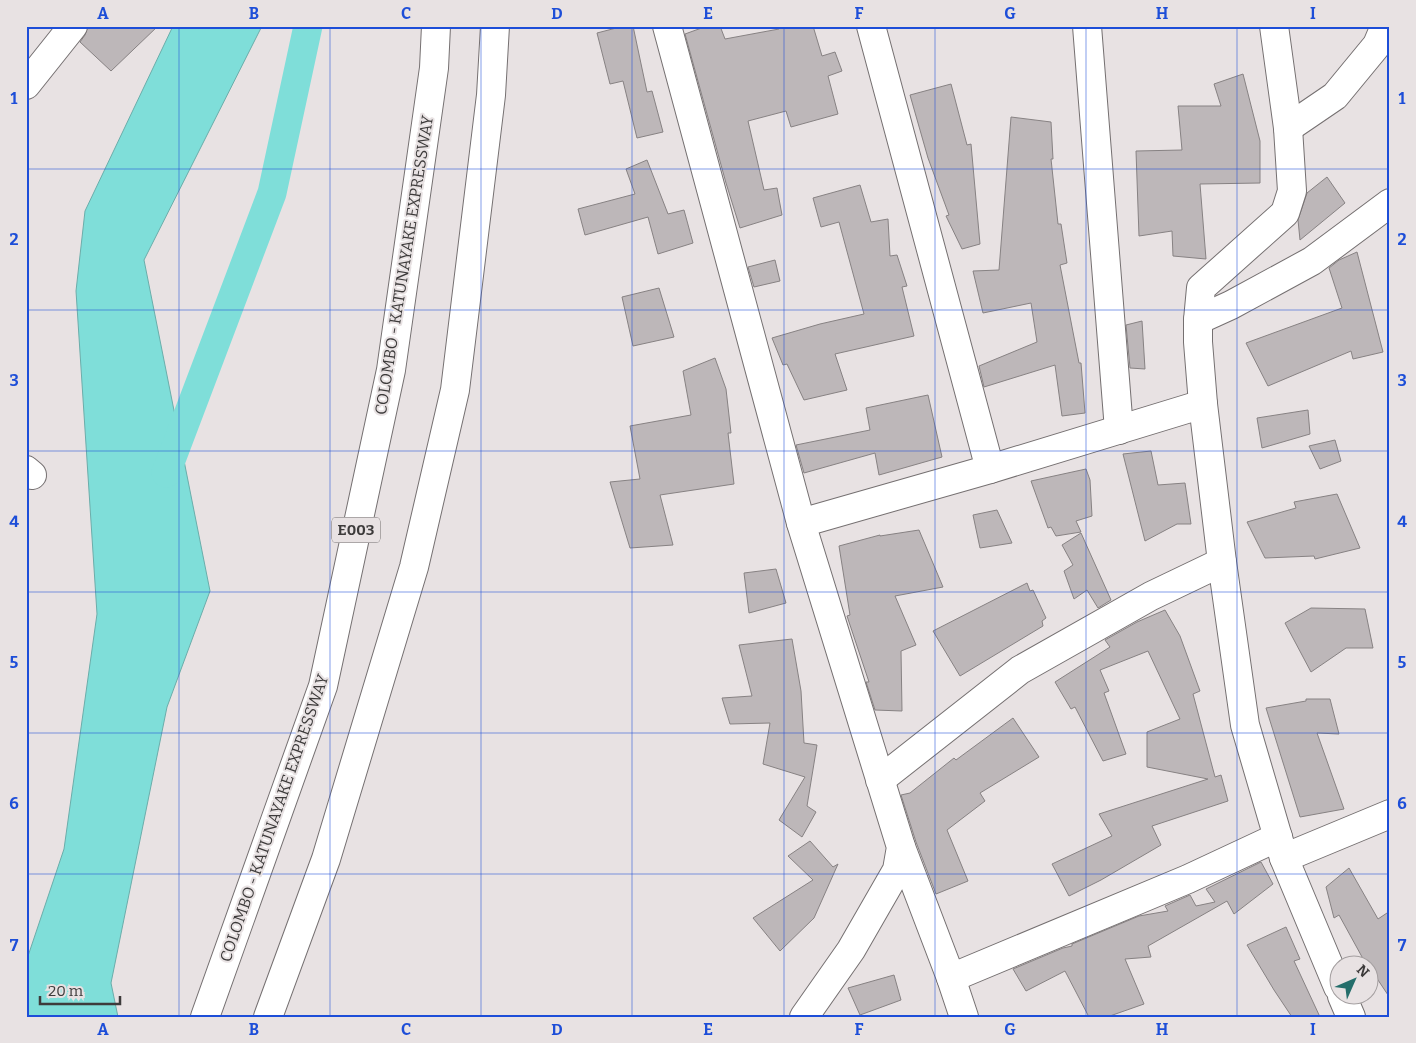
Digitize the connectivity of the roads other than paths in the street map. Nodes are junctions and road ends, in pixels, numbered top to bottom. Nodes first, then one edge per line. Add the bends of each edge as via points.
1 (73, 26) edge
2 (436, 26) edge
3 (494, 26) edge
4 (667, 26) edge
5 (871, 26) edge
6 (1087, 26) edge
7 (1274, 26) edge
8 (1385, 26) edge
9 (26, 85) edge
10 (1288, 128) junction
11 (1390, 202) edge
12 (1198, 320) junction
13 (1203, 404) junction
14 (1119, 430) junction
15 (990, 469) junction
16 (801, 523) junction
17 (1222, 562) junction
18 (880, 780) junction
19 (1390, 814) edge
20 (901, 847) junction
21 (1281, 848) junction
22 (1328, 963) edge
23 (951, 978) junction
24 (204, 1017) edge
25 (268, 1017) edge
26 (804, 1017) edge
27 (964, 1017) edge

1 - 9 main road
2 - 24 main road, COLOMBO - KATUNAYAKE EXPRESSWAY / E003 via 434,68 391,370 323,686
3 - 25 main road via 491,95 455,390 414,566 326,860
4 - 16 main road
5 - 15 main road
6 - 14 main road
7 - 10 main road
8 - 10 main road via 1377,45 1335,96
10 - 12 main road via 1292,192 1285,213 1201,288
11 - 12 main road via 1312,261
12 - 13 main road
13 - 14 main road
13 - 17 main road
14 - 15 main road
15 - 16 main road
16 - 18 main road
17 - 18 main road via 1151,596 1020,670
17 - 21 main road via 1245,725
18 - 20 main road
19 - 21 main road
20 - 23 main road
20 - 26 main road via 897,870 851,950
21 - 22 main road
21 - 23 main road via 1188,879
23 - 27 main road

